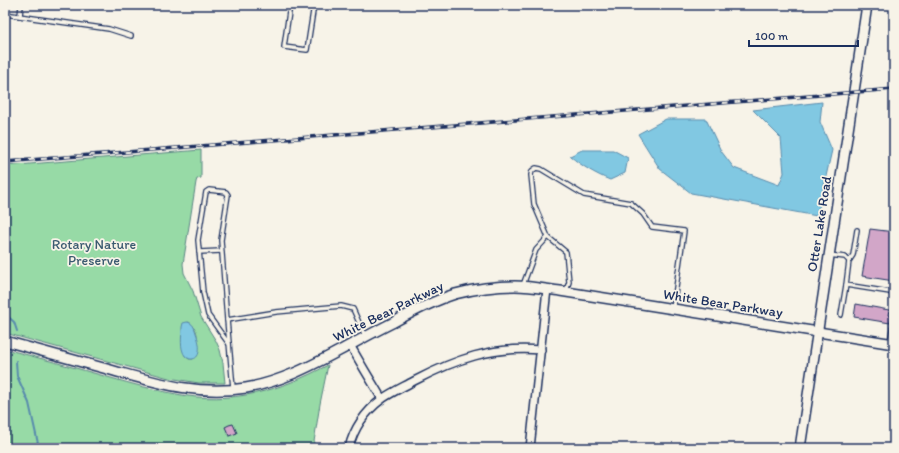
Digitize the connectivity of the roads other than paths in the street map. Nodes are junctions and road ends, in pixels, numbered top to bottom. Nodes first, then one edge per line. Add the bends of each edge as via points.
1 (21, 5) edge
2 (290, 5) edge
3 (314, 5) edge
4 (867, 5) edge
5 (5, 14) edge
6 (20, 16) junction
7 (131, 36) dead end
8 (857, 230) dead end
9 (548, 237) junction
10 (222, 250) junction
11 (200, 252) junction
12 (829, 255) junction
13 (849, 260) junction
14 (846, 285) junction
15 (522, 286) junction
16 (547, 289) junction
17 (566, 292) junction
18 (894, 297) edge
19 (673, 309) junction
20 (842, 314) dead end
21 (894, 316) edge
22 (227, 320) junction
23 (817, 332) junction
24 (366, 337) junction
25 (5, 341) edge
26 (229, 344) junction
27 (892, 344) edge
28 (350, 345) junction
29 (540, 350) junction
30 (233, 390) junction
31 (382, 399) junction
32 (349, 448) edge
33 (530, 448) edge
34 (800, 448) edge

1 - 6 lane
2 - 3 lane via 284,47 307,50
4 - 12 street, Otter Lake Road
5 - 6 lane
6 - 7 lane via 109,29
8 - 13 lane via 853,255
9 - 15 lane via 536,250
9 - 17 lane via 566,252 569,282
9 - 19 lane via 534,204 531,175 536,168 584,195 631,203 652,227 684,231
10 - 11 lane
10 - 11 lane via 221,240 228,195 226,192 209,190 206,192 198,240
10 - 22 lane
11 - 26 lane via 203,292 208,315
12 - 13 lane
12 - 23 street, Otter Lake Road
13 - 14 lane
14 - 18 lane via 890,292
14 - 20 lane
15 - 16 street, White Bear Parkway
15 - 24 street, White Bear Parkway via 486,288 447,297
16 - 17 street, White Bear Parkway
16 - 29 street
17 - 19 street, White Bear Parkway
19 - 23 street, White Bear Parkway
21 - 27 lane
22 - 24 lane via 341,306 353,310
22 - 26 lane
23 - 27 street, White Bear Parkway
23 - 34 street, Otter Lake Road
24 - 28 street, White Bear Parkway
25 - 30 street, White Bear Parkway via 165,385 198,390
26 - 30 lane
28 - 30 street, White Bear Parkway via 285,378
28 - 31 street
29 - 31 street via 505,350 464,358
29 - 33 street
31 - 32 street via 359,423

